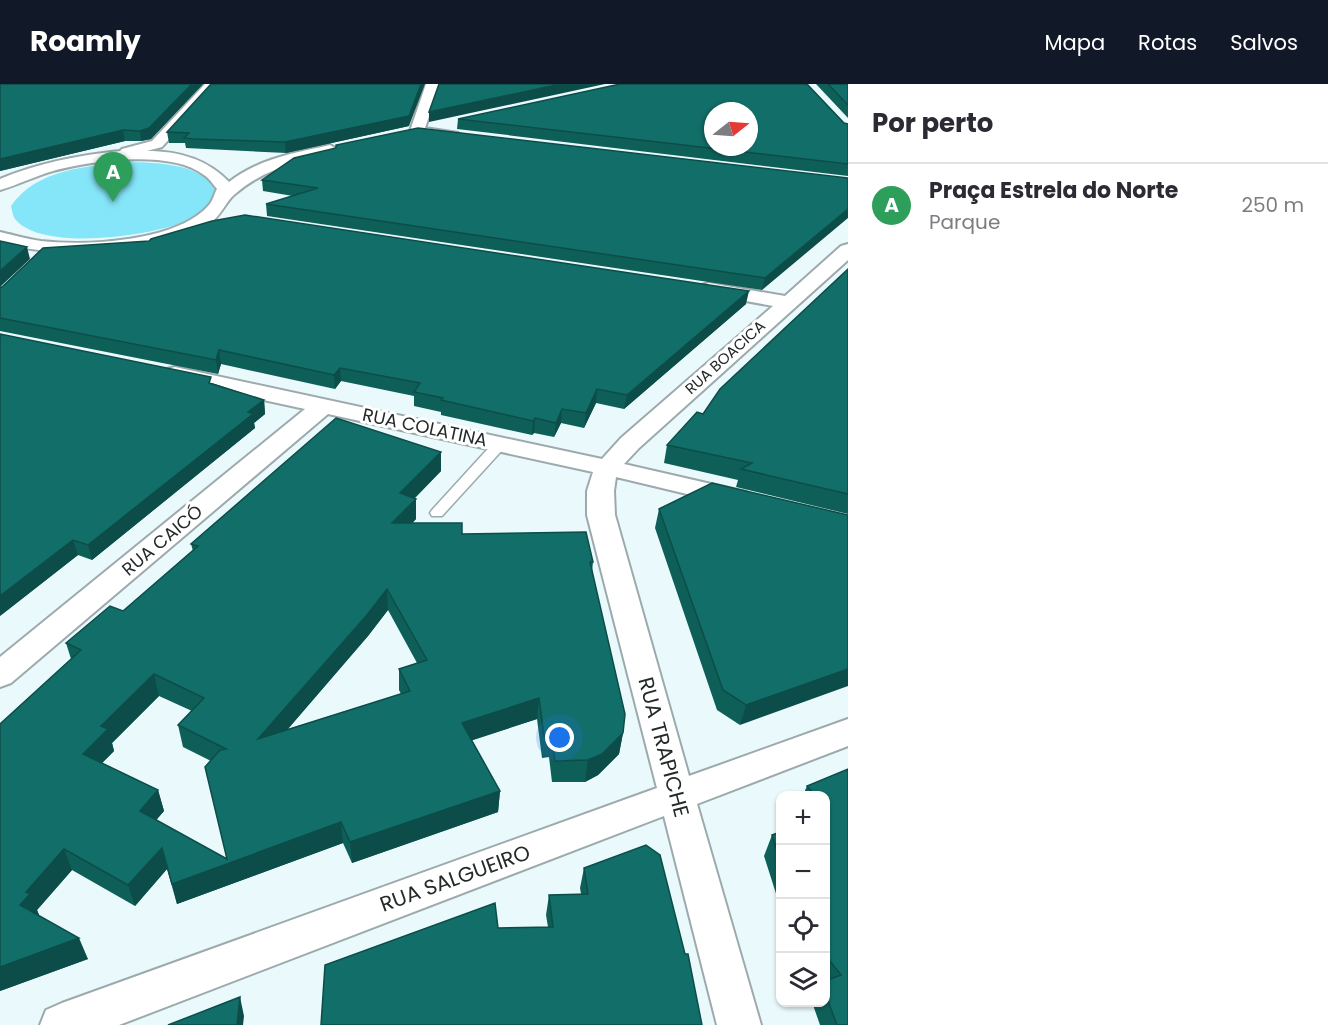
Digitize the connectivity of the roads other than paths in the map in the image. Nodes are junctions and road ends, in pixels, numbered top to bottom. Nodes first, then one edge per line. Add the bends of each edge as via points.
1 (212, 84) edge
2 (433, 84) edge
3 (463, 130) edge
4 (157, 144) junction
5 (348, 147) edge
6 (106, 157) junction
7 (181, 161) junction
8 (281, 161) junction
9 (37, 169) junction
10 (0, 174) edge
11 (0, 185) edge
12 (224, 195) junction
13 (179, 230) junction
14 (0, 237) edge
15 (848, 250) edge
16 (695, 287) edge
17 (787, 302) junction
18 (149, 369) edge
19 (324, 405) junction
20 (500, 444) junction
21 (606, 468) junction
22 (756, 503) edge
23 (437, 513) dead end
24 (0, 675) edge
25 (848, 732) edge
26 (677, 796) junction
27 (62, 1025) edge
28 (739, 1025) edge

1 - 4 street
2 - 3 street via 411,133
4 - 6 street
4 - 7 street
5 - 8 street
6 - 7 street via 149,156
6 - 9 street
7 - 8 street
7 - 12 street via 215,175 225,188
8 - 12 street via 245,176
9 - 10 street
9 - 11 street
12 - 13 street via 215,210
12 - 13 street via 234,218
13 - 14 street via 115,246 47,253
15 - 17 street, RUA BOACICA
16 - 17 street
17 - 21 street, RUA BOACICA
18 - 19 street, RUA COLATINA
19 - 20 street, RUA COLATINA
19 - 24 street, RUA CAICÓ
20 - 21 street, RUA COLATINA
20 - 23 lane
21 - 22 street, RUA COLATINA
21 - 26 street, RUA TRAPICHE via 600,495 601,515
25 - 26 street, RUA SALGUEIRO
26 - 27 street, RUA SALGUEIRO
26 - 28 street, RUA TRAPICHE

